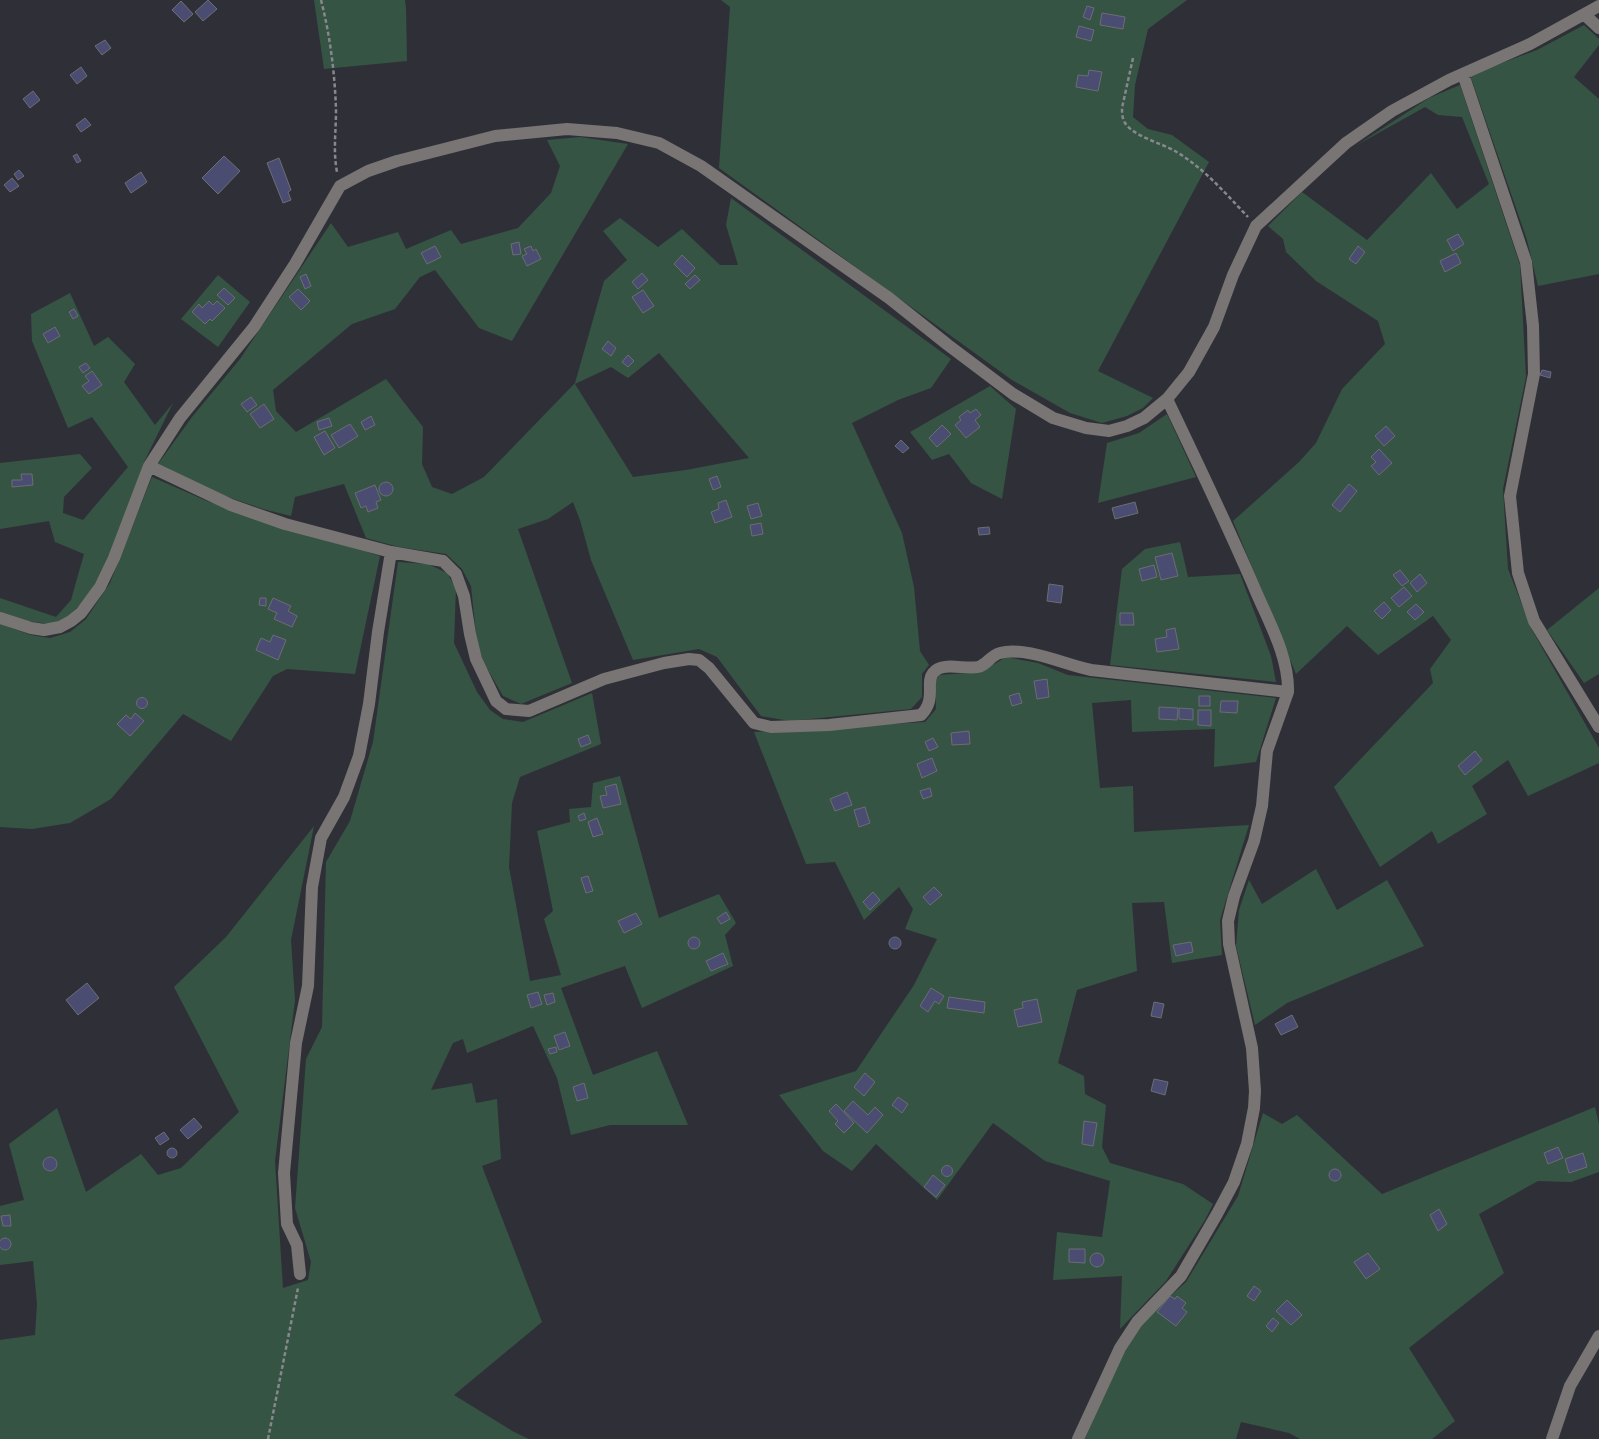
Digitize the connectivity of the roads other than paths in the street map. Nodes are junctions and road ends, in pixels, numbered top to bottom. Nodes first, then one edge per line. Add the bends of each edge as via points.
1 (1599, 6) edge
2 (1585, 15) junction
3 (1599, 28) edge
4 (1463, 74) junction
5 (1167, 399) junction
6 (149, 466) junction
7 (391, 552) junction
8 (0, 618) edge
9 (1288, 692) junction
10 (1599, 728) edge
11 (300, 1274) road end
12 (1599, 1336) edge
13 (1078, 1439) edge
14 (1552, 1439) edge

1 - 2 street
2 - 3 street
2 - 4 street
4 - 5 street via 1392,111 1346,143 1256,226 1232,275 1214,327 1188,372
4 - 10 street via 1526,262 1534,374 1510,496 1518,573 1534,621
5 - 6 street via 1144,418 1109,431 1053,418 1013,394 889,298 701,166 658,143 616,133 567,129 495,136 368,171 340,186 254,327 180,418
5 - 9 street via 1225,518 1266,615 1283,657
6 - 7 street via 231,506
6 - 8 street via 114,558 100,587 81,613 60,627 44,630
7 - 9 street via 443,561 456,574 464,596 476,659 496,701 515,711 529,711 604,679 689,659 699,660 709,668 754,723 772,727 829,726 921,716 931,699 930,677 934,672 944,667 978,667 1001,652 1052,659 1091,670
7 - 11 street via 359,756 344,797 321,838 312,887 308,986 296,1043 284,1173 287,1224 297,1245
9 - 13 street via 1267,751 1254,841 1228,921 1229,944 1252,1048 1255,1091 1247,1144 1234,1182 1181,1276 1137,1322 1120,1348
12 - 14 street via 1570,1386

